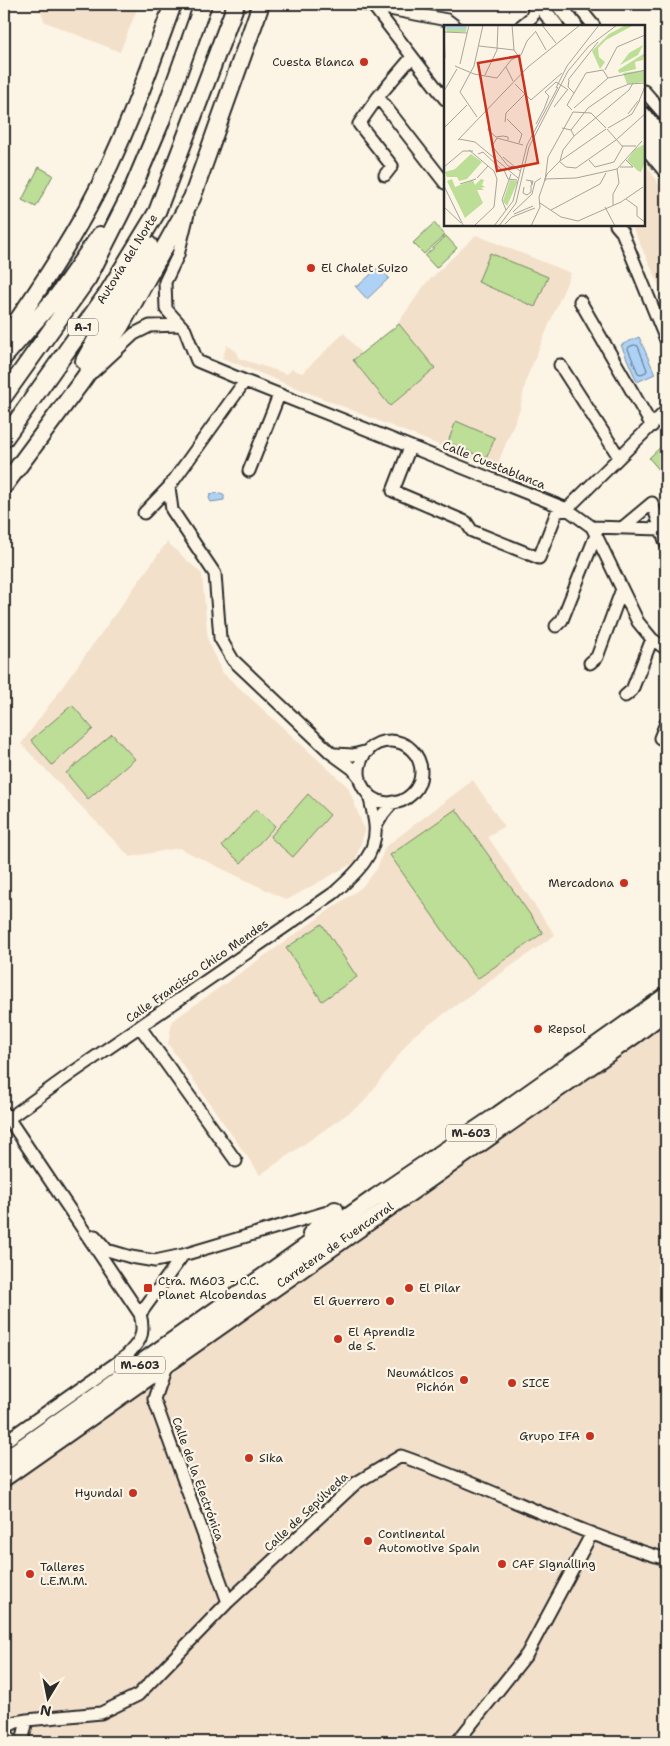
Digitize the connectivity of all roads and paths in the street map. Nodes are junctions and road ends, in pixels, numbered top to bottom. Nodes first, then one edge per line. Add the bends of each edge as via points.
1 (172, 4) edge
2 (203, 4) edge
3 (236, 4) edge
4 (261, 4) edge
5 (538, 4) edge
6 (558, 4) edge
7 (576, 4) edge
8 (369, 5) edge
9 (454, 25) edge
10 (521, 25) edge
11 (555, 25) edge
12 (574, 25) edge
13 (593, 25) edge
14 (412, 57) junction
15 (645, 91) edge
16 (378, 97) junction
17 (444, 98) edge
18 (645, 114) edge
19 (666, 116) edge
20 (645, 125) edge
21 (666, 137) edge
22 (647, 148) edge
23 (666, 157) edge
24 (666, 171) edge
25 (385, 175) dead end
26 (666, 178) edge
27 (444, 181) edge
28 (130, 195) junction
29 (192, 198) junction
30 (157, 212) junction
31 (617, 226) edge
32 (580, 301) dead end
33 (180, 325) junction
34 (4, 340) edge
35 (666, 340) edge
36 (4, 357) edge
37 (560, 365) dead end
38 (82, 381) junction
39 (245, 381) junction
40 (279, 394) junction
41 (4, 396) edge
42 (666, 412) edge
43 (652, 426) junction
44 (4, 439) edge
45 (410, 446) junction
46 (620, 457) junction
47 (249, 471) dead end
48 (4, 476) edge
49 (4, 486) edge
50 (169, 487) junction
51 (567, 509) junction
52 (144, 513) dead end
53 (622, 528) junction
54 (661, 529) junction
55 (594, 531) junction
56 (666, 544) edge
57 (622, 589) junction
58 (556, 626) dead end
59 (652, 639) junction
60 (666, 649) edge
61 (590, 663) dead end
62 (625, 696) dead end
63 (666, 723) edge
64 (660, 738) dead end
65 (368, 751) junction
66 (331, 753) junction
67 (360, 778) junction
68 (369, 794) junction
69 (393, 802) junction
70 (376, 826) junction
71 (666, 996) edge
72 (666, 1010) edge
73 (140, 1027) junction
74 (5, 1116) edge
75 (236, 1161) dead end
76 (69, 1208) junction
77 (335, 1210) joint
78 (184, 1255) junction
79 (275, 1269) junction
80 (140, 1314) junction
81 (166, 1364) junction
82 (4, 1442) edge
83 (4, 1460) edge
84 (4, 1478) edge
85 (592, 1533) junction
86 (666, 1558) edge
87 (228, 1602) junction
88 (27, 1720) junction
89 (4, 1728) edge
90 (4, 1733) edge
91 (15, 1742) edge
92 (22, 1742) edge
93 (456, 1742) edge

1 - 34 highway via 123,134 89,207 46,280
2 - 28 highway, Autovía del Norte / A-1 via 160,124
3 - 30 highway, Autovía del Norte / A-1
4 - 29 highway
5 - 10 street via 532,17
5 - 11 main road
6 - 12 main road
7 - 13 street
8 - 9 street via 447,20
8 - 14 street
14 - 16 street
14 - 17 street
15 - 19 street
16 - 25 street via 359,124 392,166
16 - 27 street
18 - 21 street
20 - 23 main road
22 - 24 main road
22 - 26 street
28 - 36 highway via 58,295
28 - 41 highway, Autovía del Norte / A-1 via 88,278
29 - 33 street, Calle Cuestablanca via 178,255 165,282 166,309
29 - 38 highway via 120,327
30 - 44 highway, Autovía del Norte / A-1 via 107,294
30 - 48 highway via 154,236 120,300 80,369
31 - 35 street
32 - 43 street
33 - 38 street via 150,326 134,334
33 - 39 street, Calle Cuestablanca via 197,361
37 - 46 street
38 - 49 highway
39 - 40 street, Calle Cuestablanca
39 - 50 street
40 - 45 street, Calle Cuestablanca
40 - 47 street
42 - 43 street
43 - 46 street
45 - 51 street, Calle Cuestablanca
45 - 51 street via 393,491 466,522 472,531 539,558 557,512
46 - 51 street
50 - 52 street
50 - 66 street via 172,510 215,574 220,638 233,660
51 - 55 street, Calle Cuestablanca
53 - 54 street
53 - 54 street via 652,503
53 - 55 street
54 - 56 street
55 - 57 street
55 - 58 street via 562,620
57 - 59 street via 638,622
57 - 61 street via 597,657
59 - 60 street
59 - 62 street via 632,690
63 - 64 street
65 - 66 street via 353,755
65 - 67 street via 360,768
65 - 69 street via 381,743 396,742 410,748 420,761 420,782 406,798
66 - 67 street
67 - 68 street
68 - 69 street via 378,800
68 - 70 street, Calle Francisco Chico Mendes
69 - 70 street, Calle Francisco Chico Mendes
70 - 73 street, Calle Francisco Chico Mendes via 367,860 334,893
71 - 79 highway, Carretera de Fuencarral / M-603
72 - 81 highway, Carretera de Fuencarral / M-603
73 - 74 street, Calle Francisco Chico Mendes
73 - 75 street
74 - 76 street
76 - 78 street via 108,1250 155,1261
76 - 80 street
77 - 78 street
77 - 79 highway
78 - 80 street
79 - 83 highway, Carretera de Fuencarral / M-603
80 - 82 street via 143,1325 139,1342 124,1357
81 - 84 highway, Carretera de Fuencarral / M-603
81 - 87 street, Calle de la Electrónica via 154,1398
85 - 86 street, Calle de Sepúlveda
85 - 87 street, Calle de Sepúlveda via 400,1456 356,1483
85 - 93 street via 527,1654
87 - 88 street, Calle de Sepúlveda via 138,1695 101,1713
88 - 89 street, Calle de Sepúlveda
88 - 92 street
90 - 91 street

